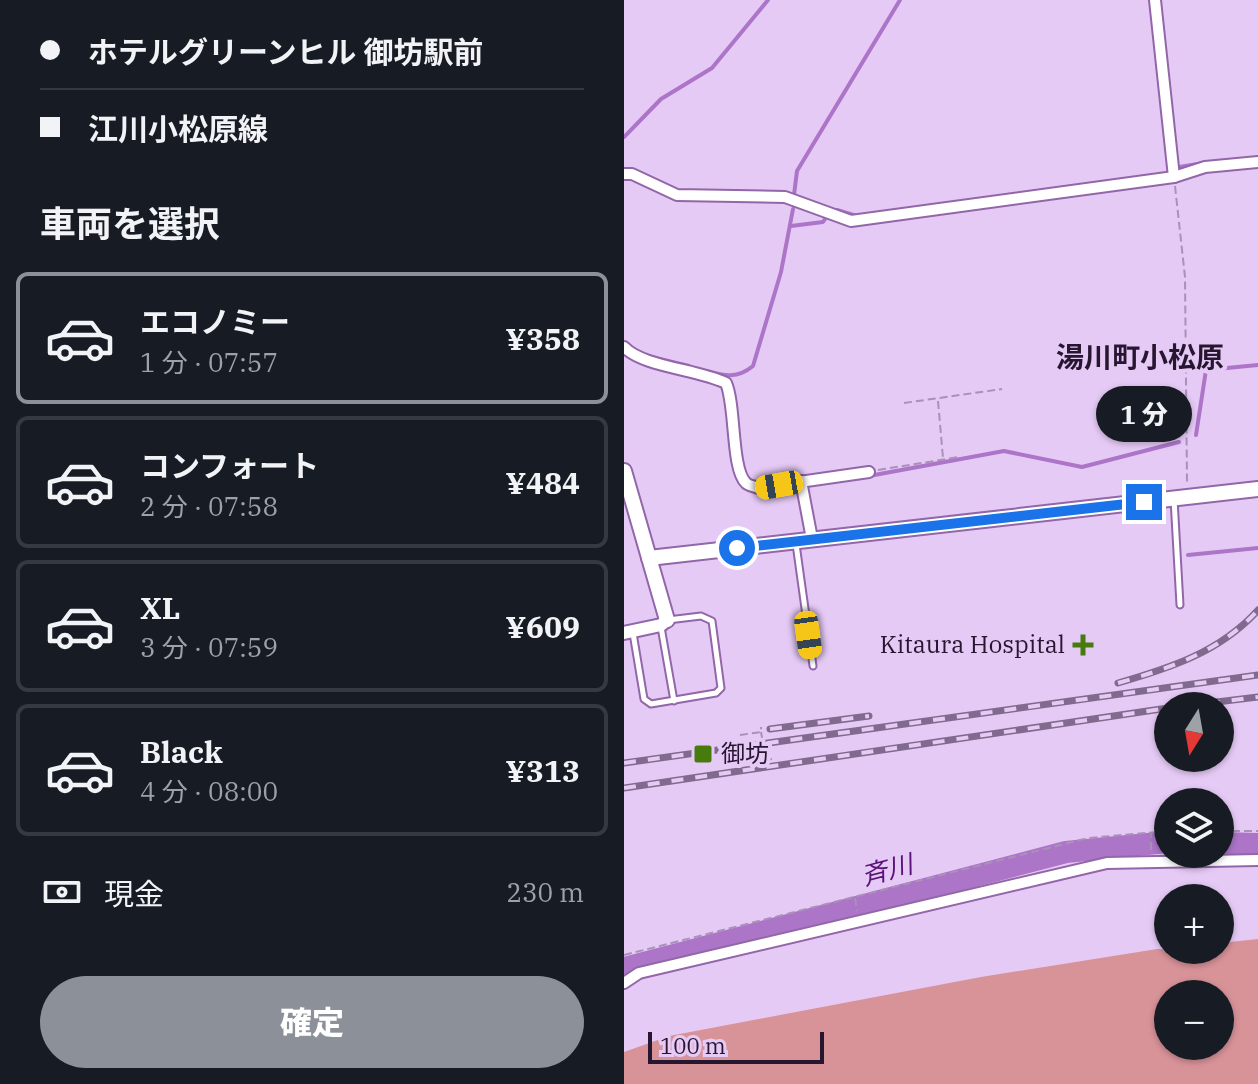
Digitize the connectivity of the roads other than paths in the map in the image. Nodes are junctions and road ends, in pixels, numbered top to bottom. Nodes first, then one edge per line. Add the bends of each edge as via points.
1 (1155, 0) edge
2 (1258, 162) edge
3 (624, 174) edge
4 (1174, 177) junction
5 (624, 347) edge
6 (624, 471) edge
7 (869, 472) road end
8 (801, 481) junction
9 (1258, 489) edge
10 (1181, 497) junction
11 (812, 539) junction
12 (796, 541) junction
13 (649, 558) junction
14 (1180, 605) dead end
15 (664, 622) junction
16 (628, 632) edge
17 (813, 666) dead end
18 (674, 701) junction
19 (1258, 860) edge
20 (624, 983) edge

1 - 4 street
2 - 4 street via 1205,167
3 - 4 street via 677,195 785,197 851,221
5 - 8 street via 646,362 677,366 726,383 746,483 758,488
6 - 13 main road
7 - 8 street
8 - 11 street
9 - 10 main road
10 - 11 main road
10 - 14 lane
11 - 12 main road
12 - 13 main road
12 - 17 lane
13 - 15 main road
15 - 16 street
15 - 18 lane
15 - 18 lane via 701,616 712,621 721,688
16 - 18 lane via 644,699 651,704
19 - 20 street via 1107,863 639,973

